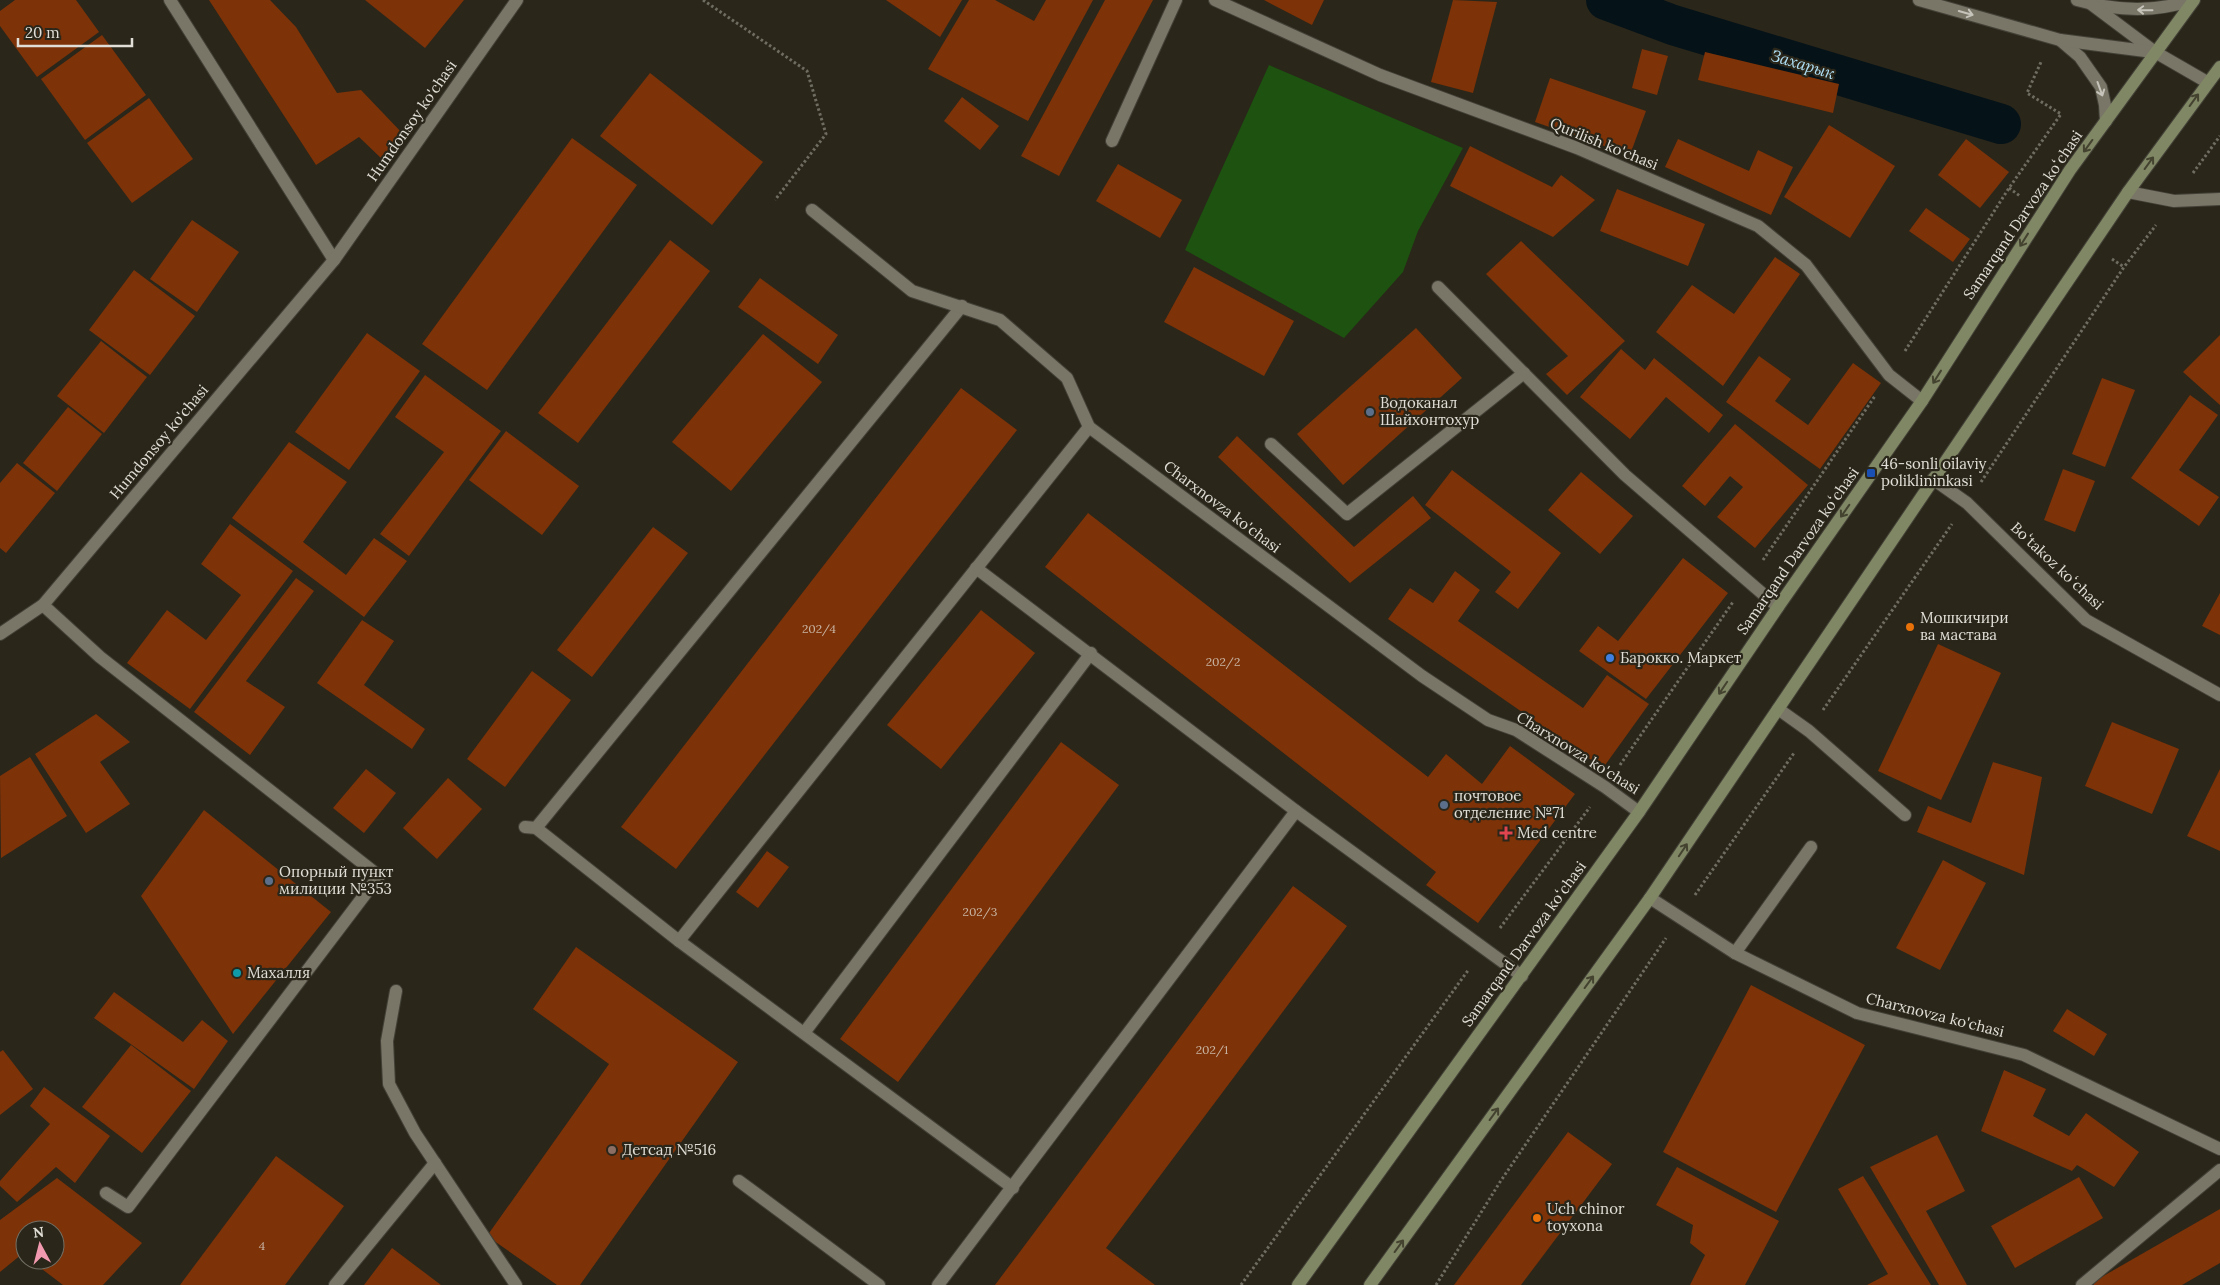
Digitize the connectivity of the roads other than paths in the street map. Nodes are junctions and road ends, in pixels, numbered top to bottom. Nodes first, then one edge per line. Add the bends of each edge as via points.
1 (170, 0) edge
2 (517, 0) edge
3 (1176, 0) edge
4 (1215, 0) edge
5 (1919, 0) edge
6 (2077, 0) edge
7 (2193, 0) edge
8 (2091, 4) junction
9 (2060, 40) junction
10 (2155, 52) junction
11 (2220, 66) edge
12 (2207, 82) junction
13 (2106, 121) junction
14 (1112, 141) dead end
15 (2128, 192) junction
16 (2220, 199) edge
17 (812, 210) dead end
18 (334, 260) junction
19 (1438, 287) dead end
20 (962, 306) junction
21 (1524, 373) junction
22 (1922, 401) junction
23 (1089, 427) junction
24 (1271, 444) dead end
25 (1932, 480) junction
26 (976, 568) junction
27 (43, 605) junction
28 (1778, 607) junction
29 (0, 634) edge
30 (1091, 653) junction
31 (2220, 695) edge
32 (1778, 709) junction
33 (1296, 811) junction
34 (1639, 812) junction
35 (1905, 815) dead end
36 (1811, 847) dead end
37 (1650, 898) junction
38 (679, 941) junction
39 (1736, 953) junction
40 (1522, 976) junction
41 (396, 991) dead end
42 (804, 1033) junction
43 (2220, 1150) edge
44 (435, 1163) junction
45 (2220, 1170) edge
46 (738, 1181) dead end
47 (1013, 1188) junction
48 (106, 1193) dead end
49 (509, 1282) edge
50 (335, 1285) edge
51 (879, 1285) edge
52 (938, 1285) edge
53 (1298, 1285) edge
54 (1370, 1285) edge
55 (2082, 1285) edge

1 - 18 street
2 - 18 street, Humdonsoy ko'chasi
3 - 14 street
4 - 22 street, Qurilish ko'chasi via 1380,75 1577,148 1758,226 1806,266 1889,375
5 -> 9 street
6 - 8 street
7 -> 8 street via 2170,8 2147,10
7 - 10 main road, Samarqand Darvoza koʻchasi
8 - 10 street
9 - 10 street
9 -> 13 street via 2080,57 2096,79 2105,105
10 - 12 street
10 - 13 main road, Samarqand Darvoza koʻchasi
11 - 12 main road
15 -> 12 main road
13 -> 22 main road, Samarqand Darvoza koʻchasi via 2070,170
15 - 16 street via 2174,200
15 - 25 main road
17 - 20 street, Charxnovza ko'chasi via 912,291
18 - 27 street, Humdonsoy ko'chasi
19 - 21 street
20 - 23 street, Charxnovza ko'chasi via 1000,320 1067,378
20 - 38 street via 530,828
21 - 24 street via 1347,514
21 - 28 street via 1626,474
22 -> 28 main road, Samarqand Darvoza koʻchasi
23 - 26 street
23 - 34 street, Charxnovza ko'chasi via 1422,676 1488,720 1516,730
25 - 31 street, Boʻtakoz koʻchasi via 1967,503 2086,620
25 - 32 main road
26 - 30 street
26 - 38 street
27 - 29 street, Humdonsoy ko'chasi
27 - 48 street via 100,657 379,876 128,1207
28 -> 34 main road, Samarqand Darvoza koʻchasi
30 - 33 street
30 - 42 street
32 - 35 street via 1809,731
37 -> 32 main road
33 - 40 street
33 - 47 street
34 - 40 main road, Samarqand Darvoza koʻchasi
36 - 39 street
37 - 39 street, Charxnovza ko'chasi
54 -> 37 main road
38 - 42 street
39 - 43 street, Charxnovza ko'chasi via 1858,1013 2024,1055
40 - 53 main road, Samarqand Darvoza koʻchasi
41 - 44 street via 387,1041 389,1084
42 - 47 street
44 - 49 street
44 - 50 street
45 - 55 street
46 - 51 street
47 - 52 street

